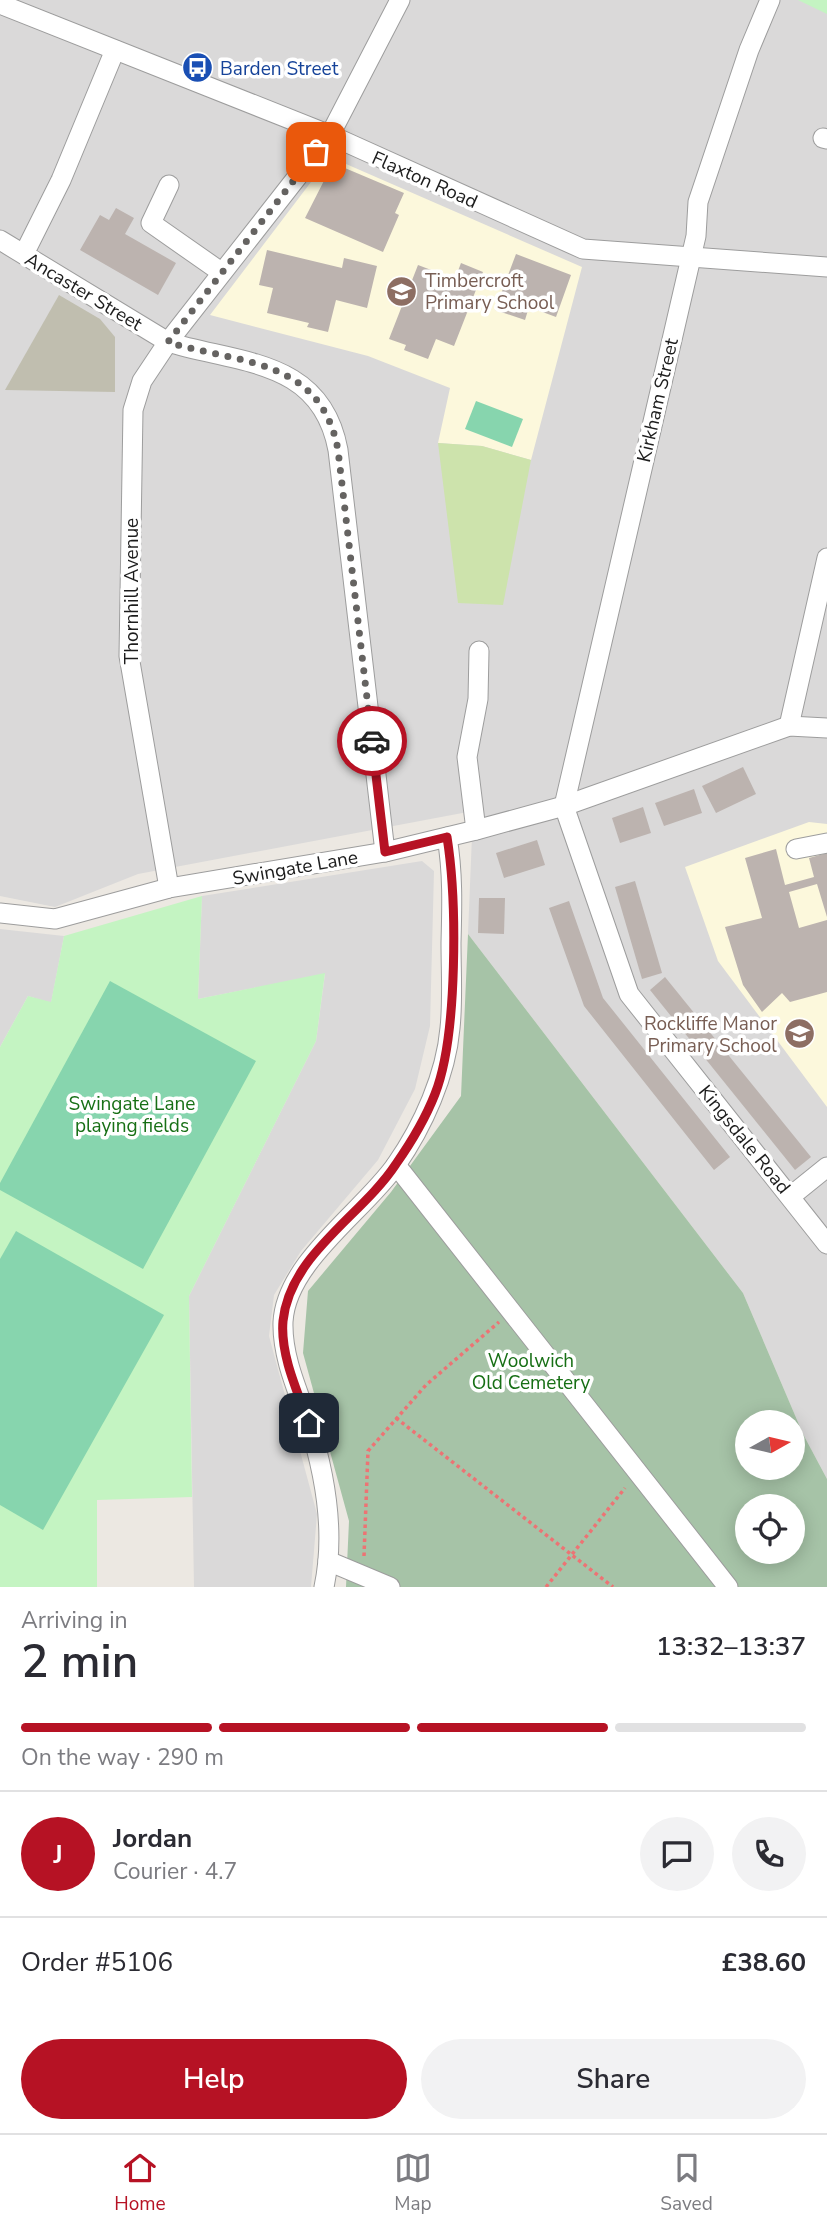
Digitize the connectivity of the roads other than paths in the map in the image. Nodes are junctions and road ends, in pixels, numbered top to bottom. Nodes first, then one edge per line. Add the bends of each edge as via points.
1 (400, 0) edge
2 (770, 0) edge
3 (2, 5) edge
4 (115, 50) junction
5 (330, 135) junction
6 (169, 185) dead end
7 (0, 240) edge
8 (24, 254) junction
9 (690, 258) junction
10 (827, 267) edge
11 (221, 272) junction
12 (168, 342) junction
13 (827, 558) edge
14 (478, 651) dead end
15 (789, 726) junction
16 (827, 728) edge
17 (564, 806) junction
18 (476, 830) junction
19 (447, 837) junction
20 (827, 843) edge
21 (796, 849) dead end
22 (385, 852) junction
23 (169, 888) junction
24 (0, 914) edge
25 (396, 1165) junction
26 (827, 1167) edge
27 (791, 1196) junction
28 (827, 1244) edge
29 (328, 1561) junction
30 (324, 1587) edge
31 (390, 1587) edge
32 (728, 1587) edge

1 - 5 street, Thornhill Avenue
2 - 9 street, Kirkham Street via 698,202
3 - 4 street, Flaxton Road
4 - 5 street, Flaxton Road
4 - 8 street via 61,180
5 - 9 street, Flaxton Road via 583,249
5 - 11 street, Thornhill Avenue
6 - 11 street via 151,223
7 - 8 street, Ancaster Street
8 - 12 street, Ancaster Street
9 - 10 street, Flaxton Road
9 - 17 street, Kirkham Street
11 - 12 street, Thornhill Avenue
12 - 22 street, Ancaster Street via 244,358 295,381 313,396 334,430
12 - 23 street, Thornhill Avenue via 142,381 133,411 129,656
13 - 15 street
14 - 18 street via 478,699 467,757
15 - 16 street, Swingate Lane
15 - 17 street, Swingate Lane
17 - 18 street, Swingate Lane
17 - 27 street, Kingsdale Road via 629,994
18 - 19 street, Swingate Lane
19 - 22 street, Swingate Lane
19 - 25 street via 452,870 450,1030 435,1094
20 - 21 street
22 - 23 street, Swingate Lane
23 - 24 street, Swingate Lane via 55,919
25 - 29 street via 297,1279 283,1321 290,1369 329,1503
25 - 32 street
26 - 27 street
27 - 28 street, Kingsdale Road
29 - 30 street
29 - 31 street

